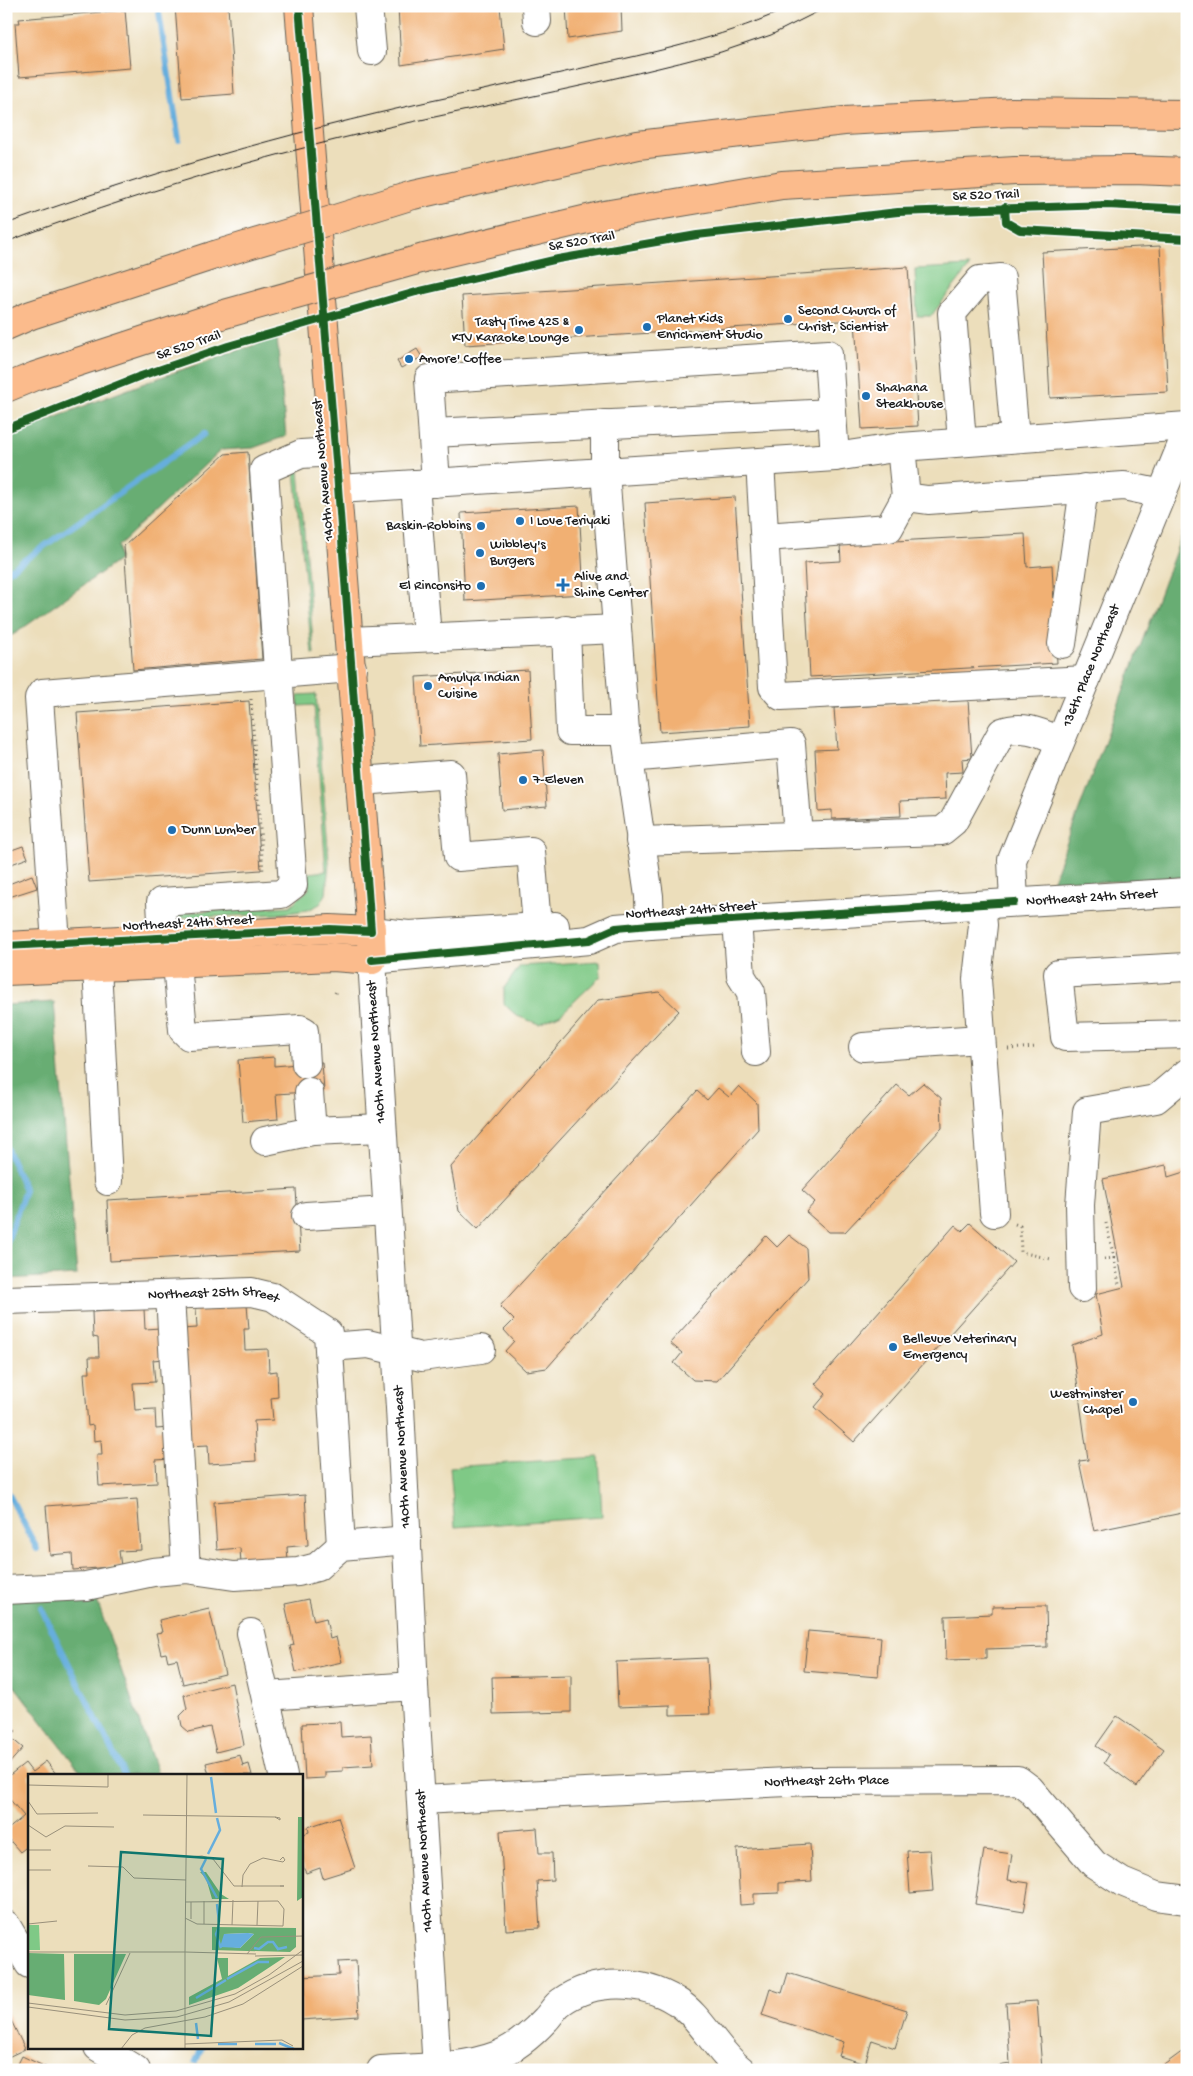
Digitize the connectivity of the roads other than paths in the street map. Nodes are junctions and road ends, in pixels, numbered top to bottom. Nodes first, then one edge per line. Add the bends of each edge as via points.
1 (299, 6) edge
2 (368, 6) edge
3 (372, 51) dead end
4 (1187, 114) edge
5 (1187, 172) edge
6 (6, 326) edge
7 (6, 388) edge
8 (832, 413) junction
9 (605, 424) junction
10 (1187, 426) edge
11 (1187, 432) edge
12 (433, 433) junction
13 (1015, 438) junction
14 (962, 442) junction
15 (901, 447) junction
16 (335, 452) junction
17 (835, 458) junction
18 (760, 462) junction
19 (605, 472) junction
20 (425, 483) junction
21 (1084, 488) junction
22 (338, 489) junction
23 (1162, 494) junction
24 (906, 497) junction
25 (764, 537) junction
26 (617, 629) junction
27 (566, 630) junction
28 (427, 638) junction
29 (350, 641) junction
30 (1062, 644) dead end
31 (352, 668) junction
32 (278, 674) junction
33 (1086, 680) junction
34 (625, 731) junction
35 (1060, 742) junction
36 (629, 758) junction
37 (361, 781) junction
38 (798, 836) junction
39 (640, 841) junction
40 (1187, 892) edge
41 (1014, 902) junction
42 (981, 905) junction
43 (737, 920) junction
44 (650, 925) junction
45 (537, 926) junction
46 (616, 928) junction
47 (371, 932) junction
48 (163, 938) junction
49 (56, 944) junction
50 (6, 946) edge
51 (372, 960) junction
52 (177, 964) junction
53 (1187, 967) edge
54 (97, 968) junction
55 (6, 972) edge
56 (1187, 1034) edge
57 (980, 1039) junction
58 (863, 1047) dead end
59 (756, 1052) dead end
60 (306, 1064) dead end
61 (1187, 1073) edge
62 (308, 1092) dead end
63 (382, 1128) junction
64 (312, 1131) junction
65 (266, 1140) dead end
66 (108, 1180) dead end
67 (387, 1212) junction
68 (994, 1213) road end
69 (306, 1216) dead end
70 (1082, 1288) dead end
71 (170, 1296) junction
72 (6, 1300) edge
73 (329, 1347) junction
74 (481, 1348) dead end
75 (396, 1350) junction
76 (407, 1540) junction
77 (342, 1546) junction
78 (186, 1569) junction
79 (6, 1590) edge
80 (250, 1633) dead end
81 (414, 1686) junction
82 (266, 1696) junction
83 (283, 1774) edge
84 (421, 1800) junction
85 (1187, 1900) edge
86 (6, 1925) edge
87 (28, 1962) edge
88 (100, 2048) edge
89 (437, 2068) edge
90 (136, 2070) edge
91 (381, 2070) edge
92 (741, 2070) edge

1 - 16 main road, 140th Avenue Northeast
2 - 3 street
4 - 6 main road, bridge via 1012,112 844,121 638,145 413,196 215,255
5 - 7 main road, bridge via 1015,170 782,186 604,215 424,258 221,315
8 - 9 street
8 - 12 street via 828,354 429,379
8 - 17 street
9 - 12 street
9 - 19 street
10 - 13 street
11 - 23 street, 136th Place Northeast
12 - 20 street
13 - 14 street
13 - 14 street via 1001,278 980,280 952,313
14 - 15 street
15 - 17 street
15 - 24 street
16 - 22 main road, 140th Avenue Northeast
16 - 32 street via 302,454 264,470
17 - 18 street
18 - 19 street
18 - 25 street
19 - 20 street
19 - 26 street
20 - 22 street
20 - 28 street
21 - 23 street via 1124,486
21 - 24 street via 928,500
21 - 30 street
22 - 29 main road, 140th Avenue Northeast
23 - 33 street, 136th Place Northeast
24 - 25 street via 889,528
25 - 33 street via 773,687 780,696
26 - 27 street
26 - 34 street
27 - 28 street
27 - 34 street via 570,731
28 - 29 street
29 - 31 main road, 140th Avenue Northeast
31 - 32 street
31 - 37 main road, 140th Avenue Northeast
32 - 48 street via 293,885 281,894 161,902
32 - 49 street via 42,693 39,698
33 - 35 street, 136th Place Northeast
34 - 36 street
35 - 38 street via 1034,730 1014,728 1002,732 953,822 942,831
35 - 41 street, 136th Place Northeast via 1012,860
36 - 38 street via 791,744
36 - 39 street
37 - 45 street via 451,774 458,857 531,851
37 - 47 main road, 140th Avenue Northeast
38 - 39 street
39 - 44 street via 650,896
40 - 41 street, Northeast 24th Street
41 - 42 street, Northeast 24th Street
42 - 43 street, Northeast 24th Street
42 - 57 street via 983,925 977,979
43 - 44 street, Northeast 24th Street
43 - 59 street via 741,976 751,992
44 - 46 street, Northeast 24th Street
45 - 46 street
45 - 47 street via 409,935
46 - 51 street, Northeast 24th Street via 589,940
47 - 48 main road, Northeast 24th Street via 330,929
47 - 51 main road, 140th Avenue Northeast
48 - 49 main road, Northeast 24th Street
49 - 50 main road, Northeast 24th Street
51 - 52 main road via 333,957
51 - 63 street, 140th Avenue Northeast
52 - 54 main road
52 - 60 street via 183,1030 189,1036 300,1028 304,1031
53 - 56 street via 1058,974 1065,1037
54 - 55 main road
54 - 66 street
57 - 58 street
57 - 68 street
61 - 70 street via 1156,1099 1087,1111 1080,1205
62 - 64 street
63 - 64 street
63 - 67 street, 140th Avenue Northeast
64 - 65 street
67 - 69 street
67 - 75 street, 140th Avenue Northeast
71 - 72 street, Northeast 25th Street
71 - 73 street, Northeast 25th Street via 252,1292 273,1296 328,1334
71 - 78 street
73 - 75 street via 368,1344
73 - 77 street
74 - 75 street via 421,1357
75 - 76 street, 140th Avenue Northeast
76 - 77 street
76 - 81 street, 140th Avenue Northeast
77 - 78 street via 317,1567 298,1572 234,1576
78 - 79 street via 153,1572 86,1586
80 - 82 street
81 - 82 street
81 - 84 street, 140th Avenue Northeast
82 - 83 street
84 - 85 street, Northeast 26th Place via 809,1781 1018,1780 1030,1789 1094,1864 1122,1882 1156,1896
84 - 89 street, 140th Avenue Northeast
86 - 87 street
88 - 90 street
89 - 91 street
89 - 92 street via 469,2064 500,2054 518,2044 560,2003 583,1990 610,1984 648,1988 678,2002 729,2061

